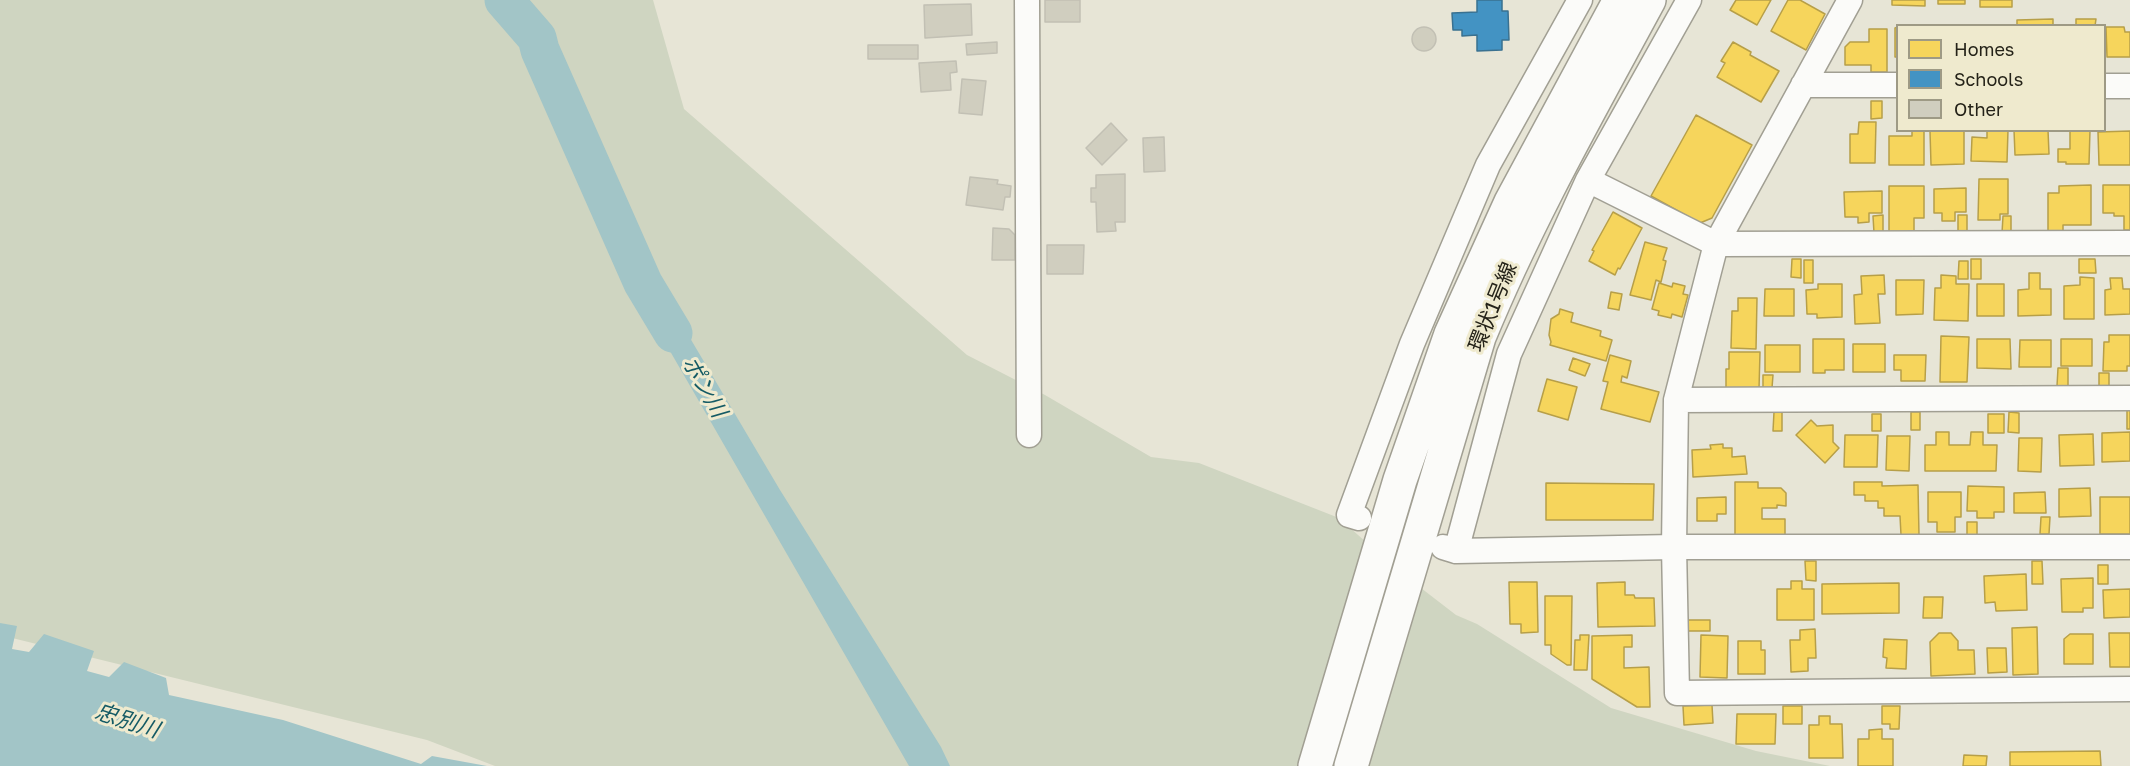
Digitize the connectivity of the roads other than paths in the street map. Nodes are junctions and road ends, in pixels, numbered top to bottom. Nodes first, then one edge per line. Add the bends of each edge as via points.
1 (1027, 0) edge
2 (1580, 0) edge
3 (1620, 0) edge
4 (1649, 0) edge
5 (1689, 0) edge
6 (1850, 0) edge
7 (1803, 85) junction
8 (1896, 85) edge
9 (2106, 86) edge
10 (2130, 86) edge
11 (1588, 180) junction
12 (2130, 243) edge
13 (1716, 244) junction
14 (2130, 398) edge
15 (1676, 400) junction
16 (1029, 435) dead end
17 (1359, 518) dead end
18 (1674, 547) junction
19 (2130, 547) edge
20 (2130, 689) edge
21 (1315, 766) edge
22 (1351, 766) edge

1 - 16 street
2 - 17 street via 1488,165 1412,344 1349,515
3 - 21 main road, 環状1号線 via 1511,202 1450,334 1400,480
4 - 22 main road, 環状1号線 via 1536,209 1487,316
5 - 11 street
6 - 7 street
7 - 8 street
7 - 13 street
9 - 10 street
11 - 13 street
11 - 18 street via 1509,354 1450,549
12 - 13 street
13 - 15 street
14 - 15 street
15 - 18 street
18 - 19 street
18 - 20 street via 1677,693

